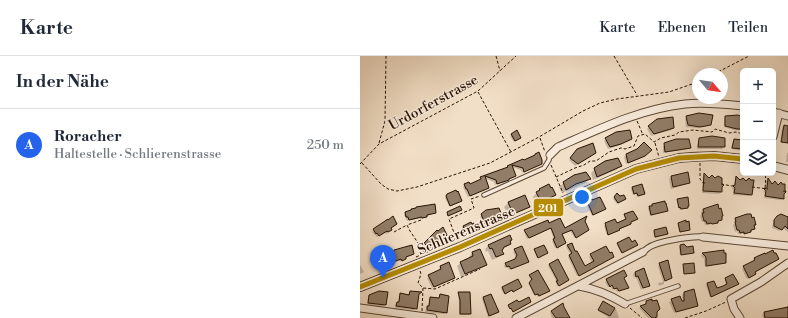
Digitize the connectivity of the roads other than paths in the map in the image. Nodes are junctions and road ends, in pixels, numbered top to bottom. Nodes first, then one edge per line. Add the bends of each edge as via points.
1 (740, 106) edge
2 (776, 113) edge
3 (788, 116) edge
4 (547, 153) joint
5 (740, 159) edge
6 (776, 167) edge
7 (788, 170) edge
8 (484, 195) road end
9 (703, 237) joint
10 (788, 246) edge
11 (643, 252) joint
12 (788, 263) edge
13 (579, 286) junction
14 (678, 286) dead end
15 (360, 287) edge
16 (625, 304) joint
17 (360, 308) edge
18 (386, 315) edge
19 (433, 318) edge
20 (516, 318) edge
21 (740, 318) edge

1 - 4 street via 686,104 654,110 623,119
2 - 3 street
4 - 8 lane via 548,160 544,168
5 - 15 street, Schlierenstrasse via 714,156 679,158 636,169 418,265
6 - 7 street
9 - 10 street
9 - 11 street via 663,243
11 - 13 street
12 - 21 street via 731,299
13 - 16 street via 604,292
13 - 20 street
14 - 16 lane
17 - 18 street
18 - 19 street

